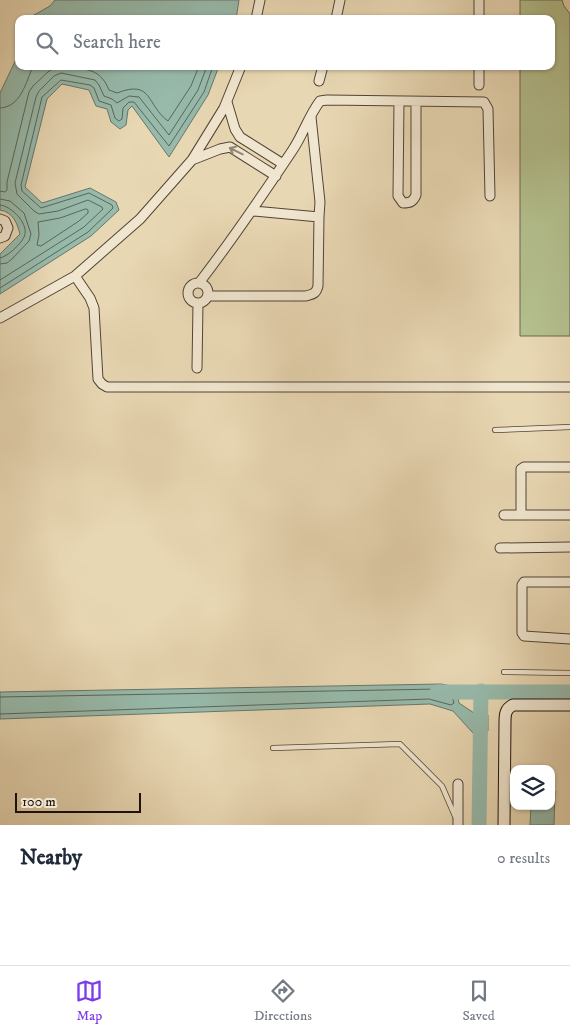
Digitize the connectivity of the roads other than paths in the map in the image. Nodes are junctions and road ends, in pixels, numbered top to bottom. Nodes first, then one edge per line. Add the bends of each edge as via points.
1 (260, 0) edge
2 (340, 0) edge
3 (479, 0) edge
4 (257, 15) edge
5 (337, 15) edge
6 (479, 15) edge
7 (239, 70) edge
8 (322, 70) edge
9 (479, 70) edge
10 (319, 81) dead end
11 (479, 85) dead end
12 (400, 101) junction
13 (227, 102) junction
14 (416, 102) junction
15 (310, 114) junction
16 (192, 160) junction
17 (283, 164) junction
18 (276, 176) junction
19 (490, 196) dead end
20 (253, 211) junction
21 (319, 217) junction
22 (0, 219) edge
23 (0, 238) edge
24 (75, 276) junction
25 (200, 283) junction
26 (208, 296) junction
27 (198, 303) junction
28 (0, 318) edge
29 (197, 368) dead end
30 (570, 387) edge
31 (570, 427) edge
32 (495, 430) dead end
33 (570, 467) edge
34 (504, 515) dead end
35 (520, 515) junction
36 (570, 515) edge
37 (570, 547) edge
38 (500, 548) dead end
39 (570, 582) edge
40 (570, 639) edge
41 (504, 672) dead end
42 (570, 673) edge
43 (570, 705) edge
44 (273, 748) dead end
45 (458, 784) dead end
46 (458, 824) edge
47 (504, 825) edge

1 - 4 street
2 - 5 street
3 - 6 street
7 - 13 street
8 - 10 street
9 - 11 street
12 - 14 street
12 - 14 street via 398,196 403,203 414,200 416,195
12 - 15 street via 320,101
13 - 16 street
13 - 17 street via 237,134
14 - 19 street via 479,101 486,104
15 - 17 street via 302,135
15 - 21 street
18 -> 16 street via 230,147
16 - 24 street via 140,219
17 - 18 street
18 - 20 street
20 - 21 street
20 - 25 street
21 - 26 street via 318,286 314,294
22 - 23 street via 8,228 5,236
24 - 28 street
24 - 30 street via 94,308 98,379 107,386
25 - 26 street via 208,289
25 - 27 street via 189,290 191,300
26 - 27 street via 204,302
27 - 29 street
31 - 32 lane
33 - 35 street via 524,467
34 - 35 street
35 - 36 street
37 - 38 street
39 - 40 street via 524,582 522,585 524,636
41 - 42 lane
43 - 47 main road via 513,705 506,711
44 - 46 lane via 400,744 442,786
45 - 46 street

